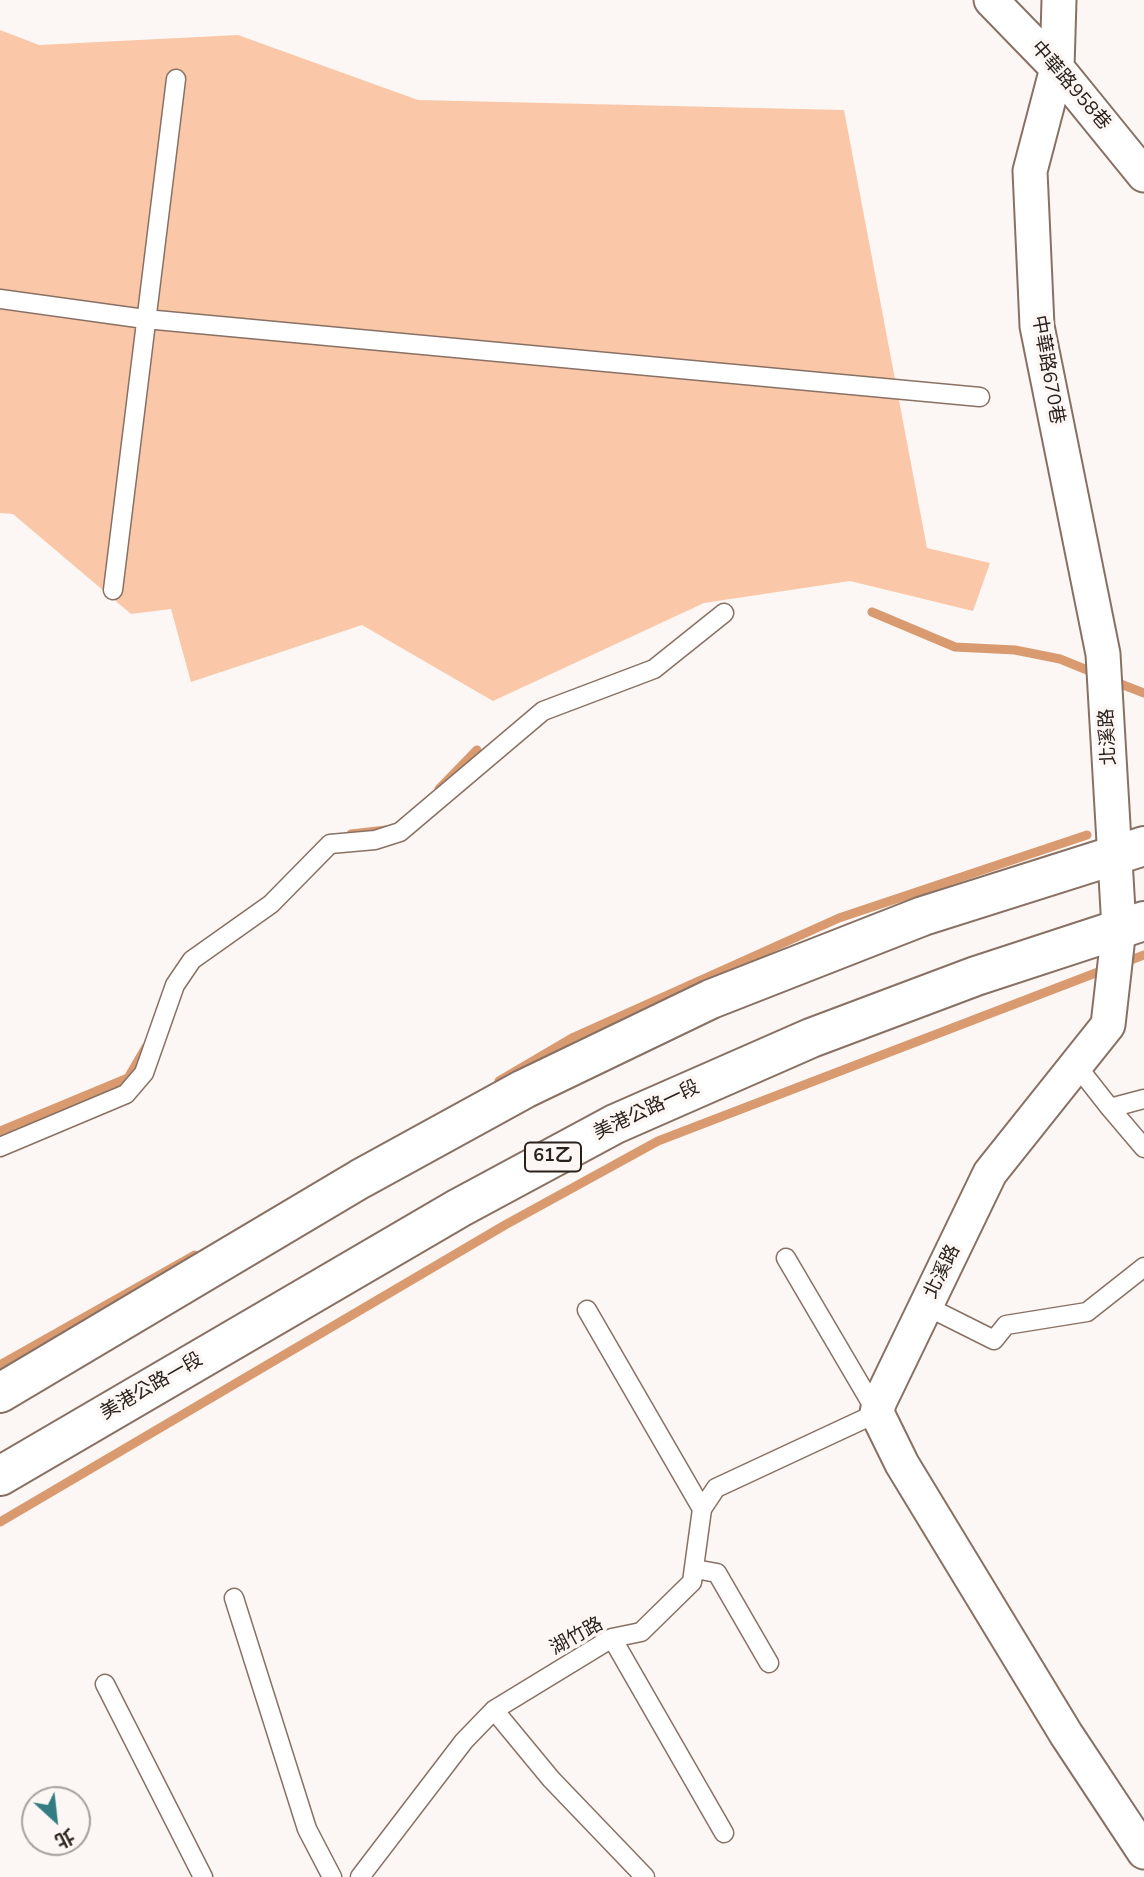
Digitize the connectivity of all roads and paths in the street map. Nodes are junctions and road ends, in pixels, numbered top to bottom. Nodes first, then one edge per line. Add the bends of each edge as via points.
1 (991, 0) edge
2 (1059, 0) edge
3 (1057, 68) junction
4 (176, 79) dead end
5 (1144, 175) edge
6 (0, 299) edge
7 (145, 319) junction
8 (980, 397) dead end
9 (113, 590) dead end
10 (724, 613) dead end
11 (1103, 654) joint
12 (1130, 851) edge
13 (1132, 924) edge
14 (1077, 1066) junction
15 (1144, 1099) edge
16 (1110, 1108) junction
17 (0, 1147) edge
18 (1144, 1148) edge
19 (786, 1258) dead end
20 (1144, 1267) edge
21 (926, 1306) junction
22 (587, 1310) dead end
23 (0, 1393) edge
24 (877, 1413) junction
25 (0, 1476) edge
26 (702, 1509) junction
27 (695, 1569) junction
28 (234, 1598) dead end
29 (612, 1639) junction
30 (769, 1663) dead end
31 (106, 1684) dead end
32 (494, 1710) junction
33 (724, 1833) dead end
34 (1144, 1852) edge
35 (202, 1877) edge
36 (332, 1877) edge
37 (360, 1877) edge
38 (645, 1877) edge

1 - 3 street, 中華路958巷
2 - 3 street, 中華路670巷
3 - 5 street, 中華路958巷
3 - 11 street, 中華路670巷 via 1030,171 1037,326
4 - 7 lane
6 - 7 lane
7 - 8 lane
7 - 9 lane
10 - 17 lane via 654,669 543,711 400,832 375,840 330,844 271,904 192,960 175,985 144,1073 126,1094
11 - 12 street, 北溪路
12 - 13 street, 北溪路
12 - 23 main road via 910,921 711,999 549,1077 359,1179
13 - 14 street, 北溪路 via 1108,1026
13 - 25 main road, 美港公路一段 / 61乙 via 811,1038 615,1124 458,1208
14 - 16 lane
14 - 21 street, 北溪路 via 990,1173
15 - 16 lane
16 - 18 lane
19 - 24 lane
20 - 21 lane via 1087,1312 1006,1325 994,1340
21 - 24 street, 北溪路
22 - 26 lane
24 - 26 lane via 716,1488
24 - 34 street via 902,1464 1023,1664
26 - 27 lane, 湖竹路
27 - 29 lane, 湖竹路 via 692,1582 641,1632
27 - 30 lane via 717,1573
28 - 36 lane via 307,1829
29 - 32 lane, 湖竹路
29 - 33 lane
31 - 35 lane
32 - 37 lane, 湖竹路 via 464,1741
32 - 38 lane via 551,1780

